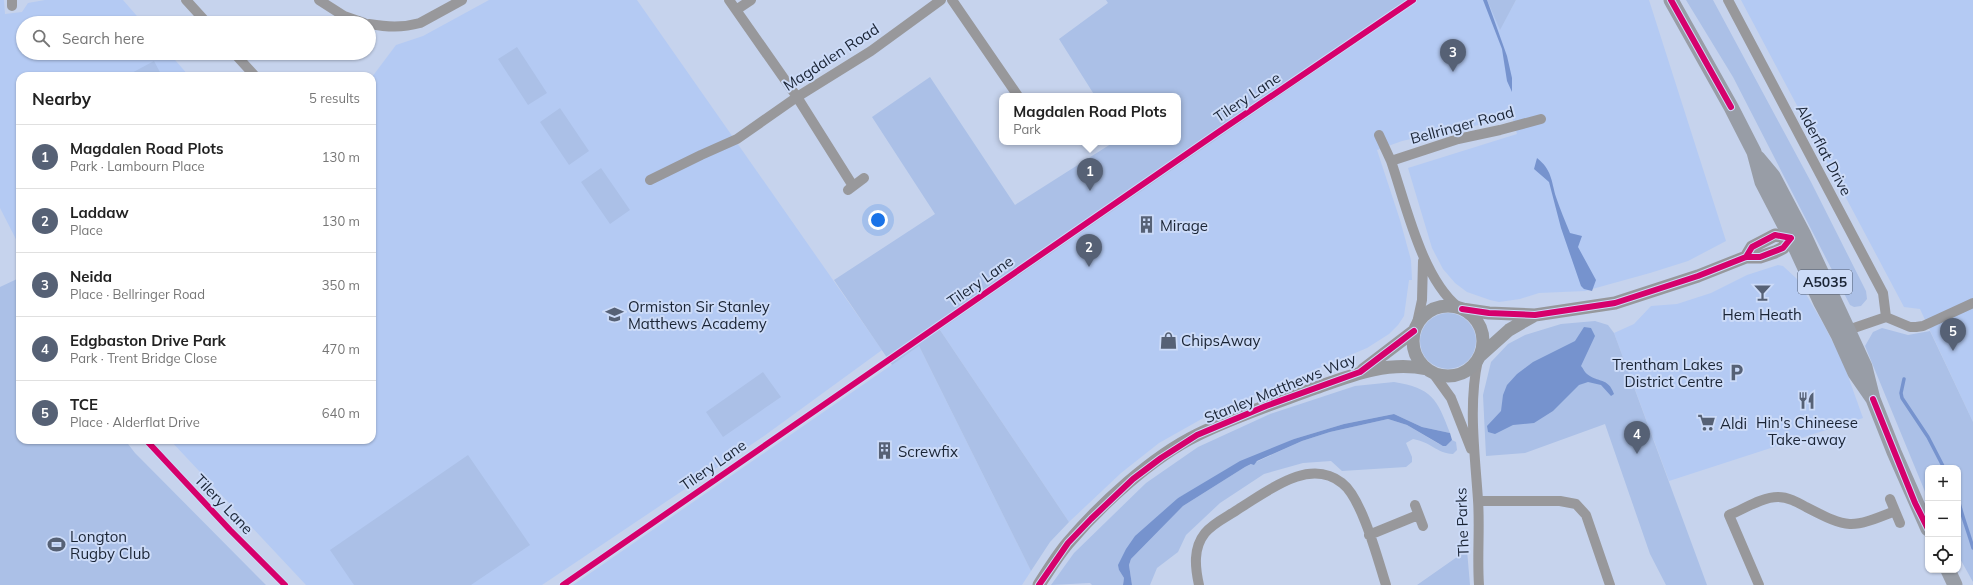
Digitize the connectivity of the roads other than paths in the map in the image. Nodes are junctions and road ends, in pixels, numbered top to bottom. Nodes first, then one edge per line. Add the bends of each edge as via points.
1 (186, 0) edge
2 (319, 0) edge
3 (462, 0) edge
4 (729, 0) edge
5 (751, 0) edge
6 (941, 0) edge
7 (952, 0) edge
8 (1671, 0) edge
9 (1728, 0) edge
10 (736, 10) junction
11 (201, 16) edge
12 (344, 16) edge
13 (376, 25) edge
14 (240, 60) edge
15 (251, 72) edge
16 (1016, 93) edge
17 (797, 97) junction
18 (1540, 119) dead end
19 (1379, 136) dead end
20 (1391, 161) junction
21 (864, 178) dead end
22 (650, 180) dead end
23 (1797, 236) junction
24 (1422, 255) junction
25 (1973, 303) edge
26 (1460, 308) junction
27 (1535, 315) junction
28 (1886, 317) junction
29 (1416, 327) junction
30 (1848, 330) junction
31 (1479, 358) junction
32 (1430, 371) junction
33 (1360, 372) junction
34 (1873, 400) junction
35 (1474, 459) junction
36 (1890, 499) dead end
37 (1478, 501) junction
38 (1415, 505) dead end
39 (1895, 511) junction
40 (1418, 515) junction
41 (1900, 523) dead end
42 (1925, 523) edge
43 (1423, 526) dead end
44 (1369, 534) junction
45 (1949, 573) edge
46 (1039, 585) edge
47 (1199, 585) edge
48 (1386, 585) edge
49 (1479, 585) edge
50 (1610, 585) edge
51 (1759, 585) edge
52 (1955, 585) edge

1 - 11 street
2 - 12 street
3 - 13 street via 412,25
4 - 10 street
5 - 10 street
6 - 17 street, Magdalen Road via 871,51
7 - 16 street
8 - 23 main road, A5035 via 1754,152 1773,176
9 - 28 street, Alderflat Drive via 1882,293
10 - 17 street
14 - 15 street
17 - 21 street via 851,188
17 - 22 street, Magdalen Road via 737,139
18 - 20 street, Bellringer Road via 1458,139
19 - 20 street
20 - 24 street
23 - 27 main road via 1775,235 1752,246 1746,257 1698,276 1615,303
23 - 30 main road, A5035
23 - 34 main road, A5035 via 1803,266 1855,373
24 - 26 street via 1431,275 1447,297
24 - 29 street via 1422,300
25 - 28 street via 1923,326 1910,327
26 - 27 main road via 1489,313
26 - 29 main road via 1437,307 1428,312
26 - 31 main road via 1471,314 1480,326 1483,341
27 - 31 main road via 1509,330
28 - 30 street
29 - 32 main road via 1413,350 1420,363
29 - 33 main road, Stanley Matthews Way
30 - 34 main road, A5035 via 1865,367
31 - 32 main road via 1461,374 1444,376
31 - 35 street, The Parks via 1474,386
32 - 33 main road, Stanley Matthews Way via 1402,366
32 - 35 street, The Parks via 1455,406
33 - 46 main road, Stanley Matthews Way via 1196,435 1161,458 1133,479 1077,533
34 - 42 main road, A5035
35 - 37 street, The Parks
36 - 39 street
37 - 49 street, The Parks
37 - 50 street via 1568,501 1576,504 1586,515
38 - 40 street
39 - 41 street
39 - 51 street via 1863,524 1843,524 1778,496 1729,515
40 - 43 street
40 - 44 street
44 - 47 street via 1353,495 1342,483 1331,476 1319,474 1294,477 1212,526 1205,533 1197,554
44 - 48 street
45 - 52 main road

